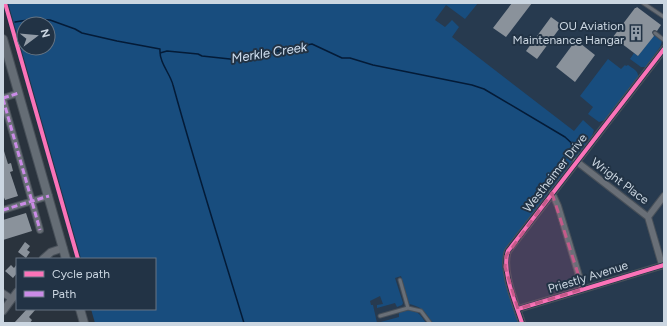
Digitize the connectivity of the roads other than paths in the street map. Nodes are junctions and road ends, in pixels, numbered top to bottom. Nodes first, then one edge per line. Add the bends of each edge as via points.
1 (643, 3) edge
2 (664, 17) edge
3 (655, 33) dead end
4 (3, 39) edge
5 (664, 40) edge
6 (664, 49) edge
7 (5, 53) edge
8 (19, 93) junction
9 (3, 98) edge
10 (576, 161) junction
11 (552, 193) junction
12 (49, 196) junction
13 (664, 196) edge
14 (31, 201) junction
15 (3, 210) edge
16 (648, 217) junction
17 (40, 230) dead end
18 (63, 248) junction
19 (44, 258) edge
20 (66, 258) edge
21 (663, 265) edge
22 (400, 280) dead end
23 (583, 289) junction
24 (3, 293) edge
25 (16, 293) edge
26 (12, 299) junction
27 (408, 308) junction
28 (518, 309) junction
29 (80, 310) edge
30 (3, 311) edge
31 (380, 316) dead end
32 (84, 323) edge
33 (430, 323) edge
34 (522, 323) edge

1 - 2 lane
3 - 5 lane
4 - 7 main road
6 - 10 street, Westheimer Drive
7 - 8 main road
8 - 9 street
8 - 12 main road
9 - 14 street
10 - 11 street, Westheimer Drive
10 - 16 street, Wright Place
11 - 23 street
11 - 28 street, Westheimer Drive via 506,256 505,267
12 - 14 street
12 - 18 main road
13 - 16 street
14 - 15 street
14 - 17 street
16 - 21 street, Wright Place
18 - 19 street via 51,252
18 - 20 main road
21 - 23 street, Priestly Avenue
22 - 27 lane
23 - 28 street, Priestly Avenue
24 - 26 street
25 - 26 street
26 - 30 street
27 - 31 lane
27 - 33 lane via 421,311
28 - 34 street, Westheimer Drive
29 - 32 main road

